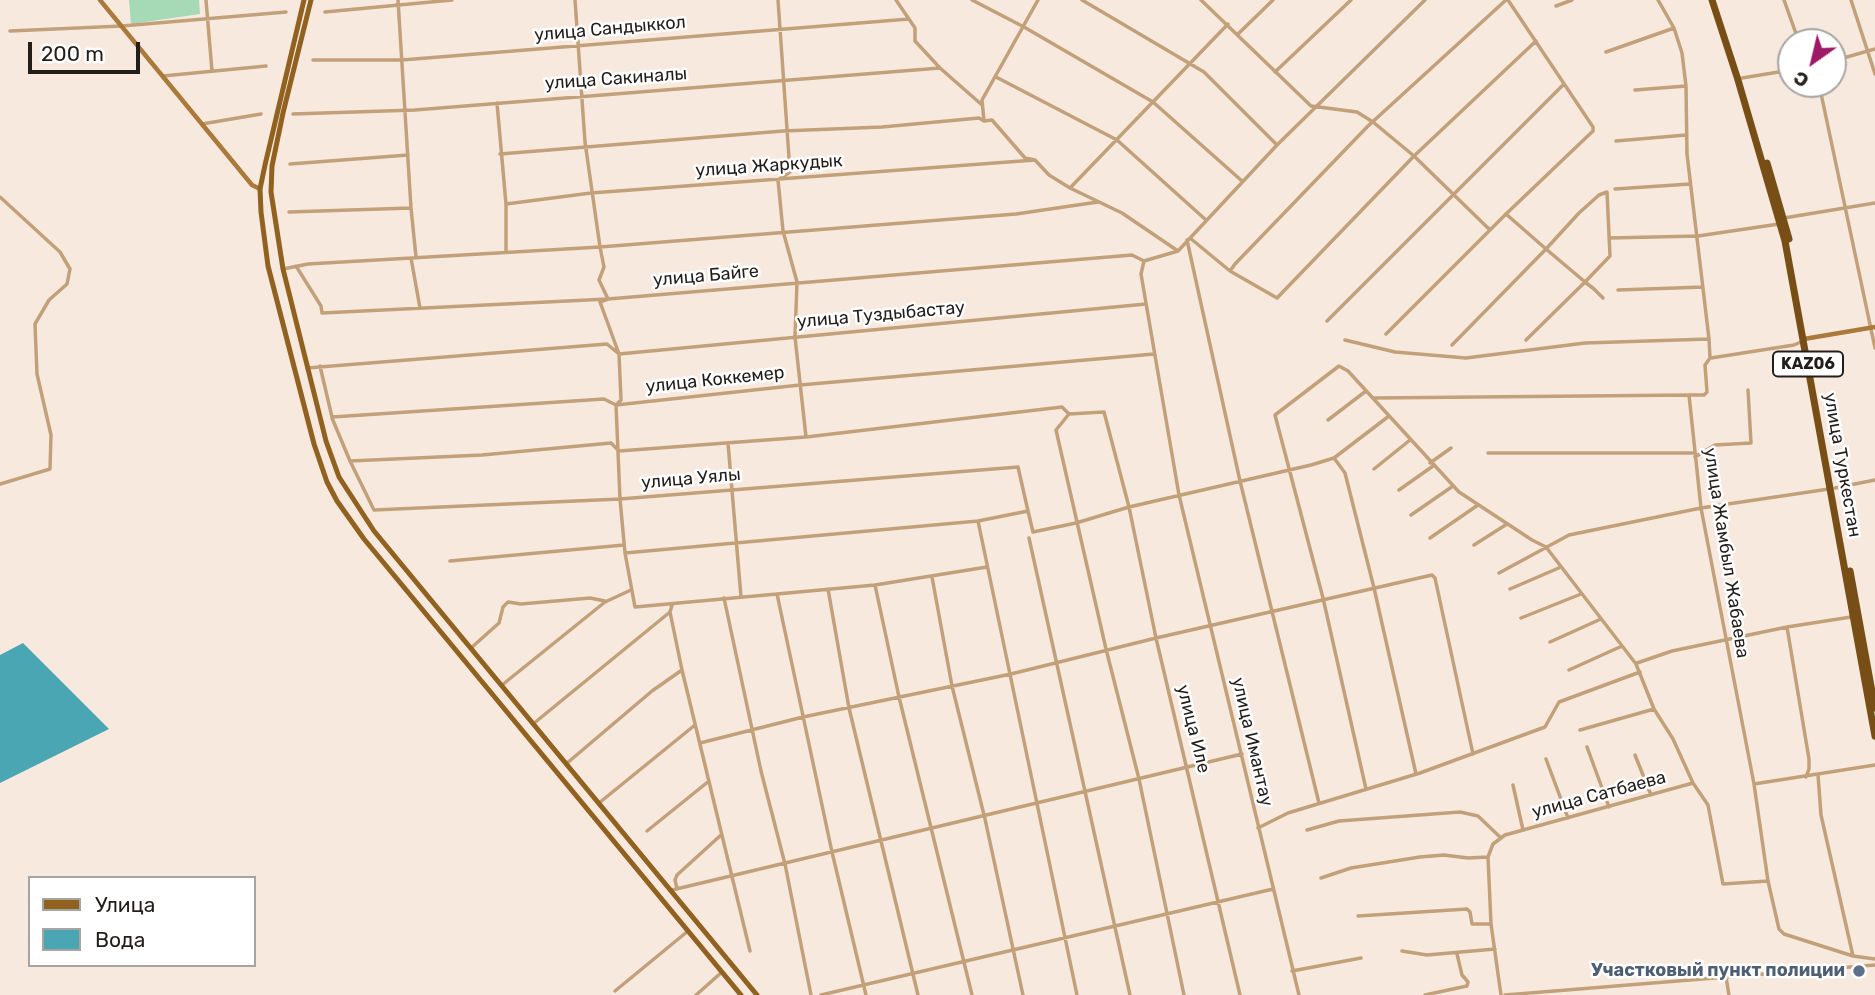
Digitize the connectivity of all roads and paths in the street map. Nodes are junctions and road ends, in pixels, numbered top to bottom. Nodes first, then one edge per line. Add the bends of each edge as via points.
1 (100, 0) edge
2 (206, 0) edge
3 (304, 0) edge
4 (311, 0) edge
5 (452, 0) edge
6 (575, 0) edge
7 (778, 0) edge
8 (895, 0) edge
9 (972, 0) edge
10 (1038, 0) edge
11 (1082, 0) edge
12 (1201, 0) edge
13 (1273, 0) edge
14 (1352, 0) edge
15 (1425, 0) edge
16 (1507, 0) edge
17 (1572, 0) edge
18 (1658, 0) edge
19 (1714, 0) edge
20 (1784, 0) edge
21 (1852, 0) edge
22 (398, 2) edge
23 (1556, 6) dead end
24 (286, 12) dead end
25 (326, 12) dead end
26 (207, 19) junction
27 (909, 19) junction
28 (1228, 24) junction
29 (122, 26) junction
30 (1024, 27) junction
31 (1674, 28) junction
32 (1793, 28) edge
33 (780, 29) junction
34 (10, 31) dead end
35 (1238, 34) junction
36 (1536, 41) junction
37 (578, 45) junction
38 (1875, 49) edge
39 (1606, 52) dead end
40 (1867, 52) junction
41 (1847, 57) edge
42 (313, 60) dead end
43 (402, 60) junction
44 (1190, 63) junction
45 (266, 65) dead end
46 (940, 68) junction
47 (212, 71) junction
48 (1275, 72) junction
49 (1777, 72) edge
50 (1875, 74) edge
51 (163, 76) junction
52 (995, 76) junction
53 (1742, 78) junction
54 (784, 81) junction
55 (1564, 84) junction
56 (1686, 86) junction
57 (1635, 90) dead end
58 (582, 95) junction
59 (1822, 98) edge
60 (279, 100) junction
61 (287, 100) junction
62 (1153, 102) junction
63 (496, 103) junction
64 (982, 105) junction
65 (1316, 107) junction
66 (406, 109) junction
67 (261, 114) dead end
68 (293, 114) dead end
69 (984, 121) junction
70 (1373, 122) junction
71 (202, 124) junction
72 (787, 131) junction
73 (1686, 135) junction
74 (1117, 140) junction
75 (1616, 141) dead end
76 (1277, 145) junction
77 (585, 146) junction
78 (500, 154) junction
79 (408, 155) junction
80 (1414, 156) junction
81 (1035, 160) junction
82 (290, 164) dead end
83 (778, 180) junction
84 (1243, 182) junction
85 (1690, 184) junction
86 (1070, 188) junction
87 (1615, 188) dead end
88 (260, 189) junction
89 (591, 193) junction
90 (1453, 193) junction
91 (0, 197) edge
92 (1098, 202) junction
93 (1875, 203) edge
94 (506, 204) junction
95 (411, 208) junction
96 (1846, 208) junction
97 (289, 212) dead end
98 (1506, 214) junction
99 (1206, 220) junction
100 (1782, 221) junction
101 (1490, 230) junction
102 (783, 231) junction
103 (1698, 236) junction
104 (1609, 238) junction
105 (1188, 239) junction
106 (600, 247) junction
107 (1546, 249) junction
108 (1178, 251) junction
109 (506, 252) junction
110 (414, 257) junction
111 (1144, 261) junction
112 (296, 266) junction
113 (283, 270) junction
114 (1230, 271) junction
115 (797, 282) junction
116 (1585, 282) junction
117 (1703, 287) junction
118 (1618, 290) dead end
119 (1603, 298) dead end
120 (608, 299) junction
121 (1146, 304) junction
122 (420, 308) junction
123 (1327, 321) dead end
124 (1873, 328) edge
125 (1386, 334) dead end
126 (794, 337) junction
127 (1709, 339) junction
128 (1806, 339) junction
129 (1345, 340) dead end
130 (1526, 340) dead end
131 (1452, 345) dead end
132 (1875, 348) edge
133 (620, 354) junction
134 (1154, 354) junction
135 (1710, 358) junction
136 (320, 366) junction
137 (307, 368) junction
138 (800, 385) junction
139 (1748, 390) dead end
140 (1366, 391) junction
141 (314, 392) junction
142 (301, 395) junction
143 (1689, 395) junction
144 (1373, 398) junction
145 (616, 405) junction
146 (1069, 414) junction
147 (1389, 415) junction
148 (332, 417) junction
149 (1328, 420) dead end
150 (806, 437) junction
151 (1410, 440) junction
152 (728, 443) junction
153 (1451, 448) dead end
154 (619, 452) junction
155 (1488, 453) dead end
156 (1695, 455) junction
157 (1334, 457) junction
158 (350, 461) junction
159 (1432, 464) junction
160 (1374, 469) dead end
161 (1290, 470) junction
162 (1875, 480) edge
163 (1240, 481) junction
164 (0, 484) edge
165 (1453, 486) junction
166 (1833, 489) junction
167 (731, 490) junction
168 (1399, 490) dead end
169 (1179, 495) junction
170 (620, 499) junction
171 (1478, 505) junction
172 (1129, 507) junction
173 (1701, 509) junction
174 (1028, 511) junction
175 (1411, 515) dead end
176 (978, 521) junction
177 (1076, 523) junction
178 (1507, 524) junction
179 (1029, 538) dead end
180 (1430, 538) dead end
181 (736, 543) junction
182 (624, 545) junction
183 (1474, 545) dead end
184 (1546, 547) junction
185 (625, 553) junction
186 (450, 561) dead end
187 (987, 567) junction
188 (1561, 567) junction
189 (1499, 573) dead end
190 (932, 576) junction
191 (875, 584) junction
192 (1374, 588) junction
193 (828, 589) junction
194 (1510, 589) dead end
195 (631, 590) junction
196 (777, 594) junction
197 (1581, 594) junction
198 (741, 597) junction
199 (724, 598) junction
200 (1323, 598) junction
201 (605, 601) junction
202 (672, 605) junction
203 (1273, 610) junction
204 (670, 612) junction
205 (1853, 617) junction
206 (1521, 618) dead end
207 (1601, 619) junction
208 (1210, 625) junction
209 (454, 628) junction
210 (1787, 628) junction
211 (444, 636) junction
212 (1156, 638) junction
213 (1726, 641) junction
214 (1550, 642) dead end
215 (1622, 646) junction
216 (471, 648) junction
217 (1106, 649) junction
218 (1055, 662) junction
219 (1636, 664) junction
220 (682, 670) junction
221 (1569, 670) dead end
222 (1640, 672) junction
223 (1012, 674) junction
224 (1873, 684) edge
225 (502, 685) junction
226 (952, 686) junction
227 (899, 697) junction
228 (849, 708) junction
229 (1875, 708) edge
230 (1654, 709) junction
231 (803, 717) junction
232 (533, 724) junction
233 (696, 725) junction
234 (1580, 730) dead end
235 (752, 731) junction
236 (1875, 736) edge
237 (700, 743) junction
238 (1587, 747) dead end
239 (1242, 754) junction
240 (1473, 754) junction
241 (1635, 755) dead end
242 (1546, 759) dead end
243 (566, 764) junction
244 (1875, 765) edge
245 (1188, 768) junction
246 (1416, 774) junction
247 (1818, 775) junction
248 (1806, 777) junction
249 (1139, 779) junction
250 (709, 781) junction
251 (1693, 783) junction
252 (1754, 784) junction
253 (1513, 785) dead end
254 (1366, 789) junction
255 (1085, 792) junction
256 (1651, 795) junction
257 (599, 803) junction
258 (1319, 803) junction
259 (1035, 804) junction
260 (1609, 807) junction
261 (985, 817) junction
262 (1569, 818) junction
263 (1258, 828) junction
264 (932, 829) junction
265 (1307, 830) dead end
266 (1523, 830) junction
267 (647, 831) dead end
268 (721, 835) junction
269 (1501, 838) junction
270 (881, 842) junction
271 (832, 852) junction
272 (1488, 857) junction
273 (785, 864) junction
274 (731, 876) junction
275 (1321, 878) dead end
276 (1768, 881) junction
277 (677, 888) junction
278 (1273, 889) junction
279 (669, 890) junction
280 (1218, 901) junction
281 (1167, 915) junction
282 (1359, 916) dead end
283 (1491, 924) junction
284 (1115, 926) junction
285 (688, 930) junction
286 (1065, 939) junction
287 (719, 949) junction
288 (1495, 949) junction
289 (750, 951) dead end
290 (1402, 951) dead end
291 (1013, 952) junction
292 (1457, 954) junction
293 (1853, 956) junction
294 (710, 957) junction
295 (1361, 958) dead end
296 (1875, 958) edge
297 (965, 961) junction
298 (1875, 965) edge
299 (1292, 971) junction
300 (722, 972) junction
301 (914, 973) junction
302 (1726, 977) junction
303 (864, 984) junction
304 (615, 992) dead end
305 (696, 995) edge
306 (741, 995) edge
307 (757, 995) edge
308 (811, 995) edge
309 (821, 995) edge
310 (866, 995) edge
311 (918, 995) edge
312 (972, 995) edge
313 (1023, 995) edge
314 (1077, 995) edge
315 (1130, 995) edge
316 (1184, 995) edge
317 (1240, 995) edge
318 (1299, 995) edge
319 (1425, 995) edge
320 (1503, 995) edge
321 (1728, 995) edge

1 - 29 street
2 - 26 street
3 - 60 main road
4 - 61 main road
5 - 22 street
6 - 37 street
7 - 33 street
8 - 27 street
9 - 30 street
10 - 30 street
11 - 44 street
12 - 28 street
13 - 35 street
14 - 48 street
15 - 65 street
16 - 36 street
16 - 70 street
17 - 23 street
18 - 31 street
19 - 53 highway, улица Туркестан / KАZ06
19 - 100 highway, улица Туркестан / KАZ06
20 - 32 street
21 - 40 street
22 - 25 street
22 - 43 street
24 - 26 street
26 - 29 street
26 - 47 street
27 - 33 street, улица Сандыккол
27 - 46 street via 915,41
28 - 35 street
28 - 44 street
29 - 34 street
29 - 51 street
30 - 52 street
30 - 62 street
31 - 39 street
31 - 56 street
33 - 37 street, улица Сандыккол
33 - 54 street
35 - 48 street
36 - 55 street
36 - 80 street
37 - 43 street, улица Сандыккол
37 - 58 street
38 - 40 street
40 - 41 street
40 - 50 street
42 - 43 street, улица Сандыккол
43 - 66 street
44 - 62 street
44 - 76 street
45 - 47 street
46 - 54 street, улица Сакиналы
46 - 64 street
47 - 51 street
48 - 65 street
49 - 53 street
51 - 71 street
52 - 64 street
52 - 74 street
53 - 100 highway, улица Туркестан / KАZ06
54 - 58 street, улица Сакиналы
54 - 72 street
55 - 90 street
55 - 98 street via 1593,131
56 - 57 street
56 - 73 street
58 - 63 street, улица Сакиналы
58 - 77 street
59 - 96 street
60 - 61 street
60 - 88 main road
61 - 113 main road via 271,192
62 - 74 street
62 - 84 street
63 - 66 street, улица Сакиналы
63 - 78 street
64 - 69 street
65 - 70 street via 1357,112
65 - 76 street
66 - 68 street, улица Сакиналы
66 - 79 street
67 - 71 street
69 - 72 street
69 - 81 street via 992,120 1024,158
70 - 80 street
70 - 114 street
71 - 88 street
72 - 77 street
72 - 83 street via 790,172
73 - 75 street
73 - 85 street
74 - 86 street
74 - 99 street
76 - 84 street
77 - 78 street
77 - 89 street
78 - 94 street
79 - 82 street
79 - 95 street
80 - 90 street
80 - 114 street via 1277,298
81 - 83 street, улица Жаркудык
81 - 86 street
83 - 89 street, улица Жаркудык
83 - 102 street
84 - 99 street
85 - 87 street
85 - 103 street
86 - 92 street
88 - 142 main road via 268,266
89 - 94 street, улица Жаркудык
89 - 106 street
90 - 101 street
90 - 123 street
91 - 164 street via 60,252 70,269 67,284 48,300 35,324 37,374 51,435 50,469
92 - 102 street via 1016,214
92 - 108 street
93 - 96 street
94 - 109 street
95 - 97 street
95 - 110 street
96 - 100 street
96 - 124 street
98 - 101 street
98 - 107 street
99 - 105 street
100 - 103 street
100 - 128 highway, улица Туркестан / KАZ06
101 - 125 street
102 - 106 street
102 - 115 street
103 - 104 street
103 - 117 street
104 - 107 street via 1607,192 1589,204
104 - 116 street via 1610,256
105 - 108 street
105 - 114 street
105 - 163 street
106 - 109 street
106 - 120 street via 604,267 598,280
107 - 116 street
107 - 131 street
108 - 111 street
109 - 110 street
110 - 112 street
110 - 122 street
111 - 115 street, улица Байге via 1132,255
111 - 121 street, улица Имантау via 1140,274
112 - 113 street
112 - 122 street, улица Байге via 322,313
113 - 137 main road
115 - 120 street, улица Байге
115 - 126 street
116 - 119 street
116 - 130 street
117 - 118 street
117 - 127 street
120 - 122 street, улица Байге
120 - 133 street via 600,302
121 - 126 street, улица Туздыбастау
121 - 134 street, улица Имантау
124 - 128 street
124 - 132 street
126 - 133 street, улица Туздыбастау
126 - 138 street
127 - 129 street via 1585,343 1466,358 1395,352
127 - 135 street
128 - 135 street via 1794,345
128 - 166 highway, улица Туркестан / KАZ06
133 - 136 street, улица Туздыбастау via 607,344
133 - 145 street via 621,400
134 - 138 street, улица Коккемер
134 - 169 street, улица Имантау
135 - 143 street via 1705,365 1707,392
136 - 137 street, улица Туздыбастау
136 - 148 street
137 - 141 main road
138 - 145 street, улица Коккемер
138 - 150 street
139 - 156 street via 1751,443 1716,444
140 - 144 street
140 - 149 street
140 - 161 street via 1339,366 1275,415
141 - 142 street
141 - 209 main road via 332,460 348,494
142 - 211 main road via 320,464 337,500
143 - 144 street
143 - 156 street, улица Жамбыл Жабаева
144 - 147 street
145 - 148 street, улица Коккемер via 604,399
145 - 154 street
146 - 150 street via 1062,407
146 - 172 street, улица Иле via 1104,412
146 - 177 street via 1056,430
147 - 151 street
147 - 157 street
148 - 158 street
150 - 152 street
151 - 159 street
151 - 160 street
152 - 154 street
152 - 167 street
153 - 159 street
154 - 158 street via 611,443
154 - 170 street
155 - 156 street
156 - 173 street, улица Жамбыл Жабаева
157 - 161 street
157 - 192 street via 1345,473
158 - 170 street, улица Уялы via 374,510
159 - 165 street
159 - 168 street
161 - 163 street
161 - 200 street
162 - 166 street
163 - 169 street
163 - 203 street
165 - 171 street
165 - 175 street
166 - 173 street
166 - 205 highway, улица Туркестан / KАZ06
166 - 224 highway, улица Туркестан / KАZ06
167 - 170 street, улица Уялы
167 - 174 street, улица Уялы via 1018,467
167 - 181 street
169 - 172 street
169 - 208 street, улица Имантау
170 - 182 street
171 - 178 street
171 - 180 street
172 - 177 street
172 - 212 street, улица Иле
173 - 184 street via 1569,535
173 - 213 street, улица Жамбыл Жабаева
174 - 176 street
174 - 177 street via 1033,532
176 - 181 street
176 - 187 street
177 - 217 street
178 - 183 street
178 - 184 street
179 - 218 street
181 - 185 street
181 - 198 street
182 - 185 street
182 - 186 street
184 - 188 street
184 - 189 street
185 - 195 street
187 - 190 street
187 - 223 street
188 - 194 street
188 - 197 street
190 - 191 street
190 - 226 street
191 - 193 street
191 - 227 street
192 - 200 street
192 - 240 street via 1429,575 1435,578
192 - 246 street
193 - 196 street
193 - 228 street
195 - 201 street
195 - 202 street via 635,607
196 - 198 street
196 - 231 street
197 - 206 street
197 - 207 street
198 - 199 street
199 - 202 street
199 - 235 street
200 - 203 street
200 - 254 street
201 - 216 street via 508,602 499,623
201 - 225 street
202 - 204 street
203 - 208 street
203 - 258 street
204 - 220 street
204 - 232 street
205 - 210 street
205 - 236 highway, улица Туркестан / KАZ06
207 - 214 street
207 - 215 street
208 - 212 street
208 - 239 street, улица Имантау
209 - 211 street
209 - 216 main road
210 - 213 street
210 - 248 street via 1809,759
211 - 285 main road
212 - 217 street
212 - 245 street, улица Иле
213 - 219 street via 1672,651
213 - 252 street, улица Жамбыл Жабаева
215 - 219 street
215 - 221 street
216 - 225 main road
217 - 218 street
217 - 249 street
218 - 223 street
218 - 255 street
219 - 222 street
220 - 233 street
220 - 243 street
222 - 230 street
222 - 240 street via 1559,702 1545,727
223 - 226 street
223 - 259 street
224 - 229 highway, улица Туркестан / KАZ06
225 - 232 main road
226 - 227 street
226 - 261 street
227 - 228 street
227 - 264 street
228 - 231 street
228 - 270 street
230 - 234 street
230 - 251 street
231 - 235 street
231 - 271 street
232 - 243 main road
233 - 237 street
233 - 257 street
235 - 237 street
235 - 273 street
237 - 250 street
238 - 260 street
239 - 245 street
239 - 263 street, улица Имантау
240 - 246 street
241 - 256 street
242 - 262 street
243 - 257 main road
244 - 247 street
245 - 249 street
245 - 280 street, улица Иле
246 - 254 street
247 - 248 street
247 - 293 street via 1821,815
248 - 252 street
249 - 255 street
249 - 281 street
250 - 267 street
250 - 268 street
251 - 256 street, улица Сатбаева
251 - 276 street, улица Сатбаева via 1708,806 1723,884
252 - 276 street, улица Жамбыл Жабаева
253 - 266 street
254 - 258 street
255 - 259 street
255 - 284 street
256 - 260 street, улица Сатбаева
257 - 279 main road
258 - 263 street
259 - 261 street
259 - 286 street
260 - 262 street, улица Сатбаева
261 - 264 street
261 - 291 street
262 - 266 street, улица Сатбаева
263 - 278 street, улица Имантау
264 - 270 street
264 - 297 street
265 - 269 street via 1339,821 1460,812 1478,816
266 - 269 street, улица Сатбаева
268 - 274 street
268 - 277 street via 677,875
269 - 272 street
270 - 271 street
270 - 301 street
271 - 273 street
271 - 303 street
272 - 275 street via 1420,857 1351,868
272 - 283 street
273 - 274 street
273 - 308 street
274 - 277 street
274 - 289 street
276 - 293 street via 1784,934
277 - 279 street
278 - 280 street
278 - 299 street, улица Имантау
279 - 287 main road
280 - 281 street
280 - 317 street, улица Иле
281 - 284 street
281 - 316 street
282 - 283 street via 1467,909 1472,924
283 - 288 street
284 - 286 street
284 - 315 street
285 - 294 main road
285 - 304 street
286 - 291 street
286 - 314 street
287 - 294 main road
287 - 307 main road
288 - 292 street
288 - 320 street
290 - 292 street
291 - 297 street
291 - 313 street
292 - 319 street via 1467,986
293 - 296 street
294 - 300 main road
295 - 299 street
297 - 301 street
297 - 312 street
298 - 302 street
299 - 318 street, улица Имантау
300 - 305 street
300 - 306 main road
301 - 303 street
301 - 311 street
302 - 320 street
302 - 321 street
303 - 309 street
303 - 310 street

